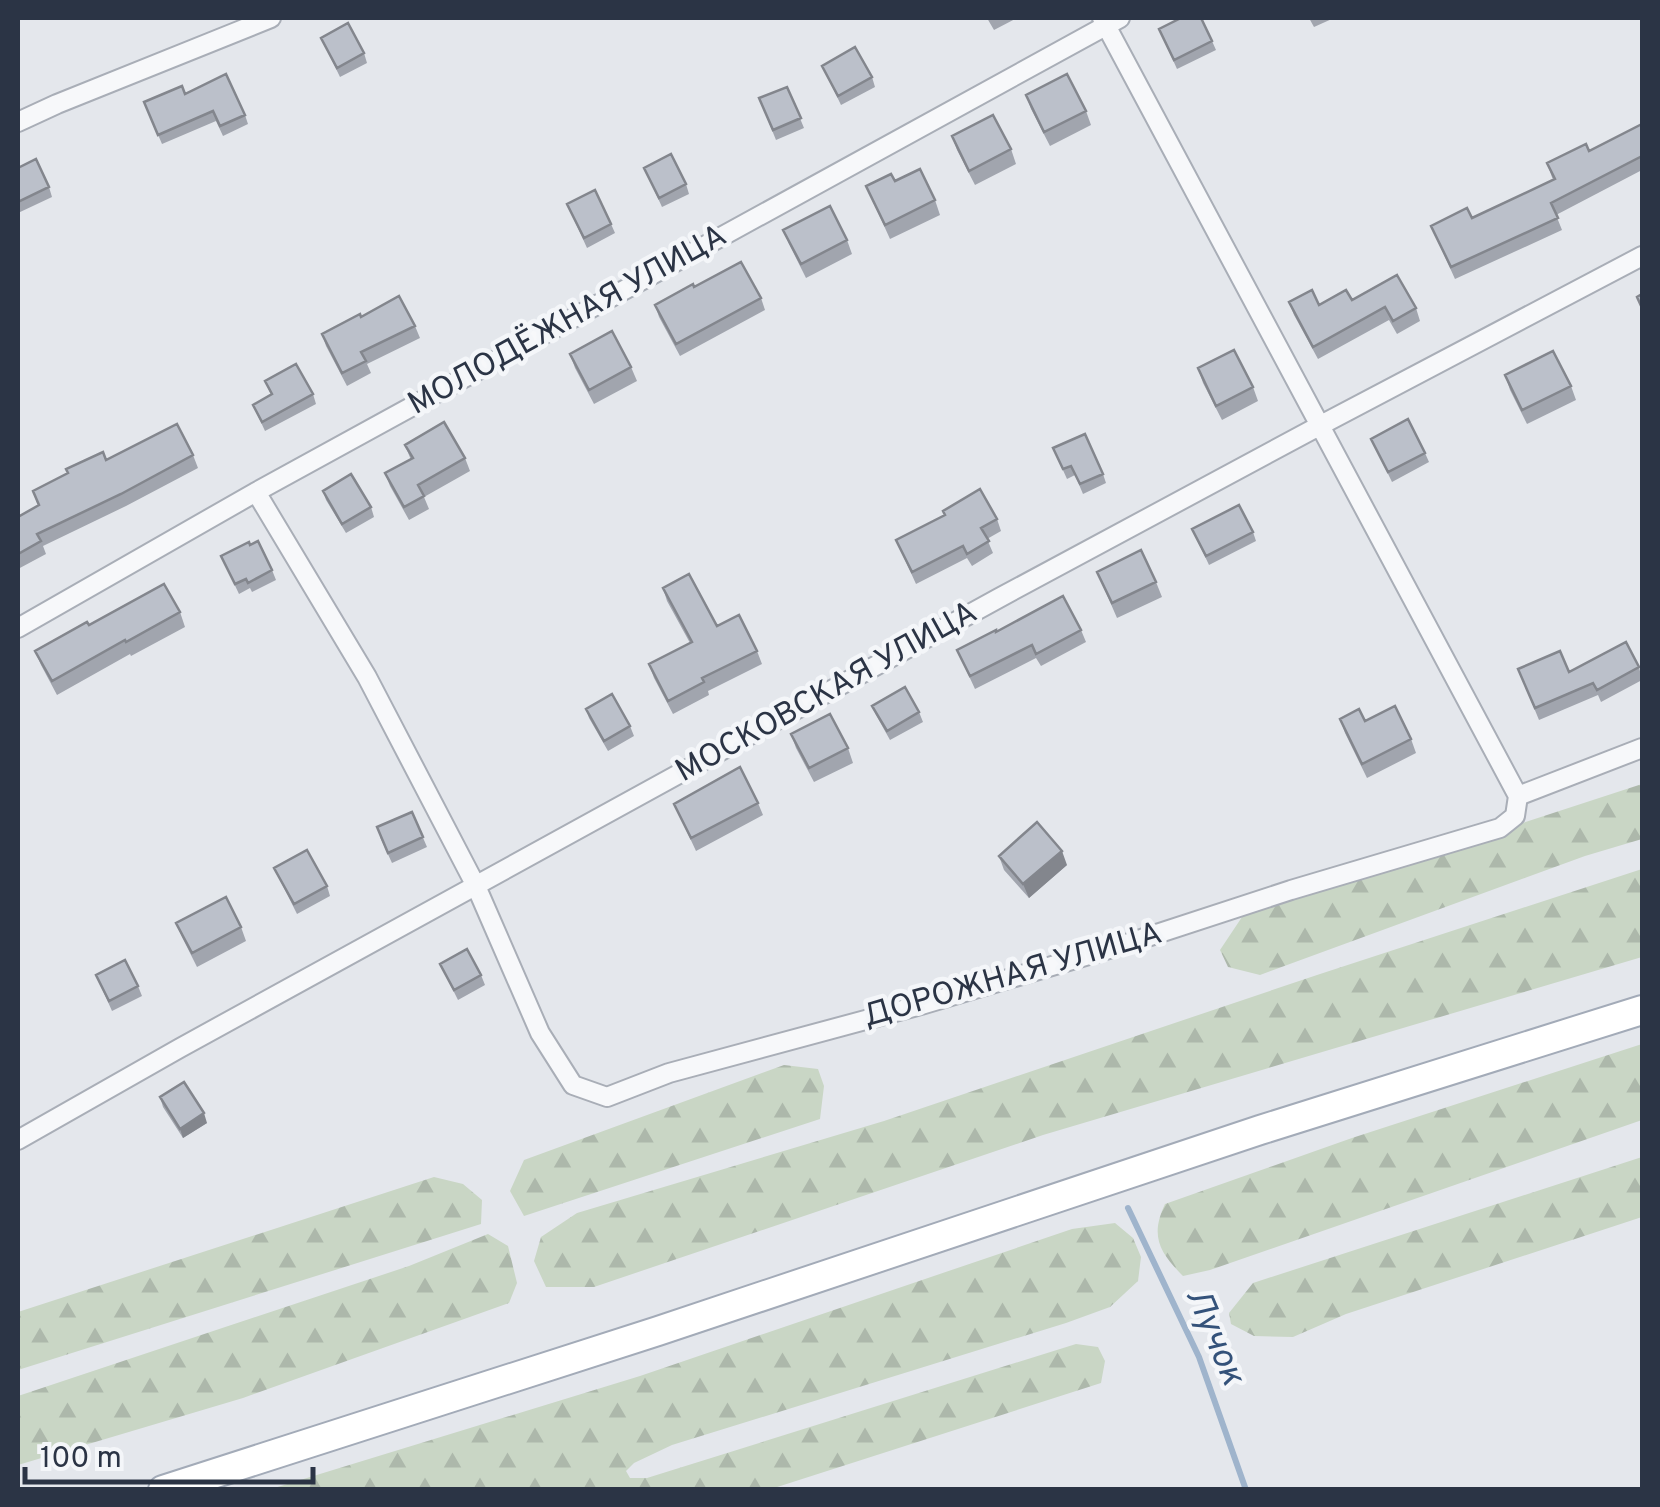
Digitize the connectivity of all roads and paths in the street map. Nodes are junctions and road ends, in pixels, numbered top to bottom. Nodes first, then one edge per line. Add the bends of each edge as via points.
1 (272, 18) edge
2 (1109, 20) edge
3 (18, 122) edge
4 (1642, 256) edge
5 (1319, 426) junction
6 (256, 492) junction
7 (18, 628) edge
8 (1642, 748) edge
9 (1518, 796) junction
10 (476, 886) junction
11 (1642, 1010) edge
12 (18, 1140) edge
13 (163, 1490) edge

1 - 3 street
2 - 5 street
2 - 6 street, МОЛОДЁЖНАЯ УЛИЦА
4 - 5 street, МОСКОВСКАЯ УЛИЦА
5 - 9 street
5 - 10 street, МОСКОВСКАЯ УЛИЦА
6 - 7 street, МОЛОДЁЖНАЯ УЛИЦА
6 - 10 street, ДОРОЖНАЯ УЛИЦА via 367,677
8 - 9 street
9 - 10 street, ДОРОЖНАЯ УЛИЦА via 1515,816 1500,828 940,999 669,1073 607,1097 572,1085 540,1033
10 - 12 street, МОСКОВСКАЯ УЛИЦА
11 - 13 main road

